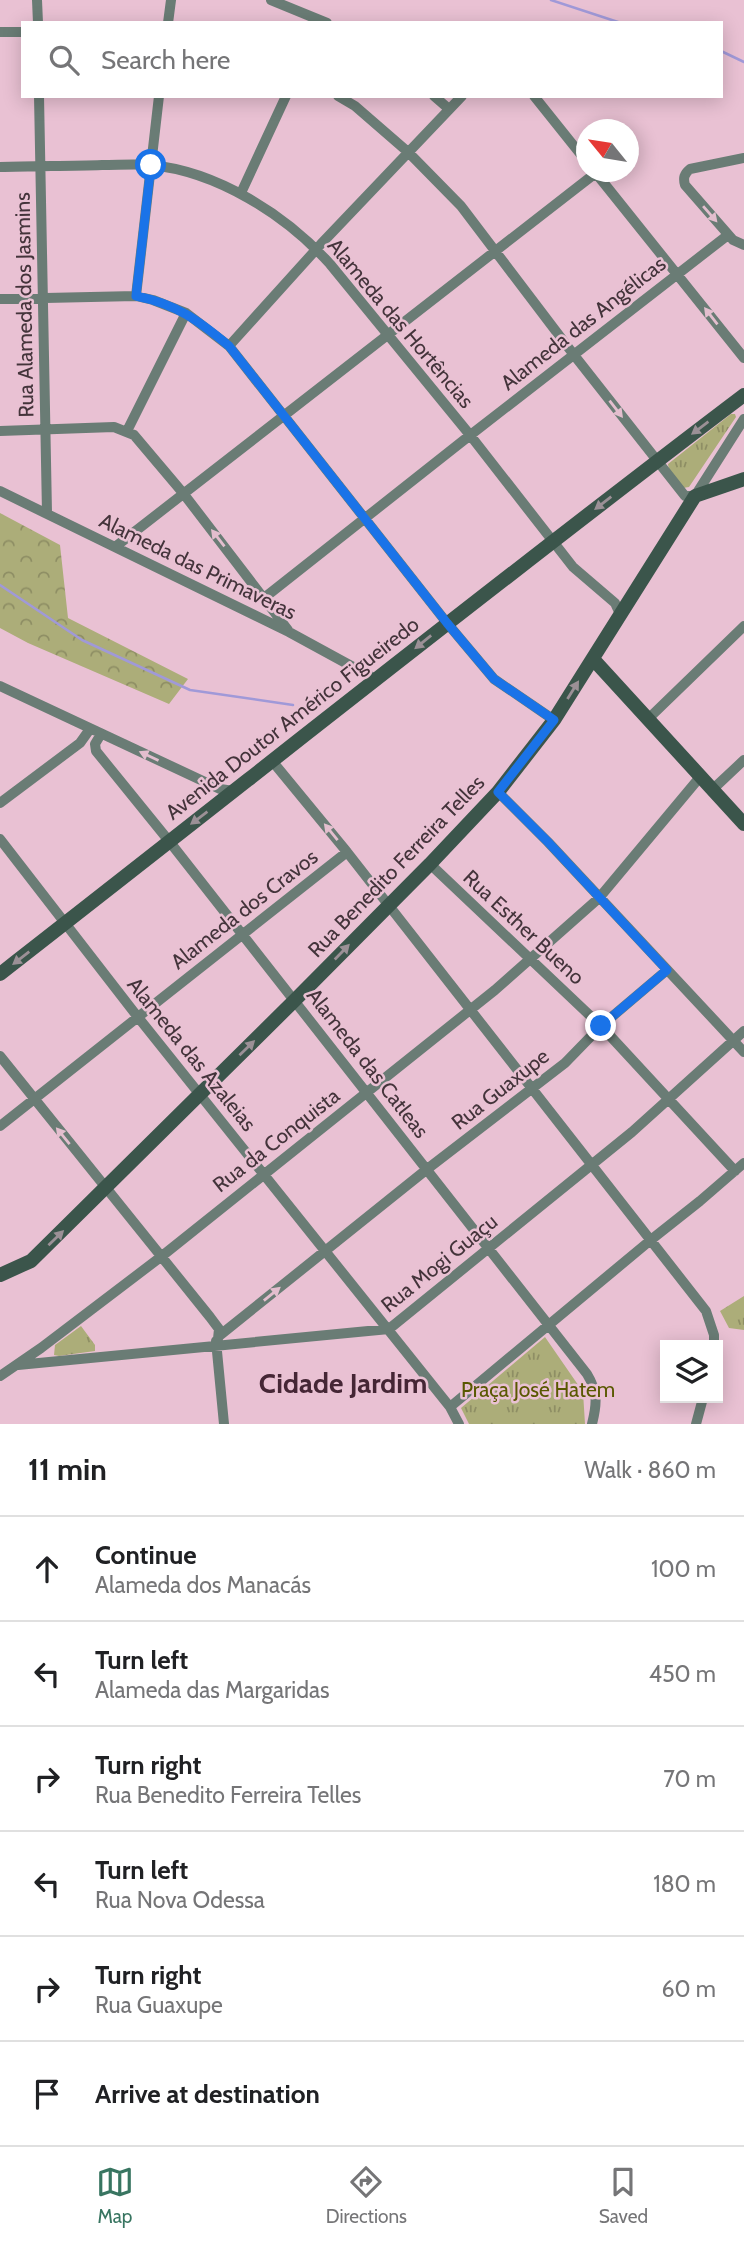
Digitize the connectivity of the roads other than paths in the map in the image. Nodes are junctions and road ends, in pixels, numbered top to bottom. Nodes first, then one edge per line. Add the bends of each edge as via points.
1 (37, 0) edge
2 (171, 0) edge
3 (271, 0) edge
4 (38, 21) edge
5 (167, 21) edge
6 (321, 21) edge
7 (0, 32) edge
8 (21, 32) edge
9 (39, 98) edge
10 (159, 98) edge
11 (285, 98) edge
12 (341, 98) edge
13 (436, 98) edge
14 (460, 98) edge
15 (536, 98) edge
16 (449, 109) junction
17 (576, 148) edge
18 (408, 152) junction
19 (744, 158) edge
20 (151, 165) junction
21 (41, 166) junction
22 (0, 167) edge
23 (583, 182) edge
24 (604, 182) edge
25 (241, 194) junction
26 (728, 235) junction
27 (744, 245) edge
28 (316, 249) junction
29 (495, 251) junction
30 (678, 274) junction
31 (136, 296) junction
32 (43, 298) junction
33 (0, 299) edge
34 (186, 313) junction
35 (388, 335) junction
36 (229, 346) junction
37 (574, 355) junction
38 (744, 358) edge
39 (744, 395) edge
40 (285, 415) junction
41 (744, 419) edge
42 (46, 430) junction
43 (0, 431) edge
44 (127, 431) junction
45 (470, 435) junction
46 (657, 461) junction
47 (744, 479) edge
48 (0, 491) edge
49 (183, 493) junction
50 (695, 496) junction
51 (47, 513) junction
52 (365, 517) junction
53 (552, 542) junction
54 (115, 547) junction
55 (264, 598) junction
56 (275, 612) junction
57 (620, 614) junction
58 (267, 621) junction
59 (447, 623) junction
60 (744, 626) edge
61 (289, 632) junction
62 (593, 659) junction
63 (377, 680) junction
64 (0, 686) edge
65 (554, 720) junction
66 (647, 720) junction
67 (95, 732) junction
68 (80, 743) junction
69 (96, 751) junction
70 (744, 760) edge
71 (273, 762) junction
72 (700, 777) junction
73 (234, 790) junction
74 (712, 790) junction
75 (498, 792) junction
76 (0, 803) edge
77 (744, 824) edge
78 (0, 839) edge
79 (169, 841) junction
80 (347, 852) junction
81 (430, 864) junction
82 (599, 898) junction
83 (388, 906) junction
84 (64, 924) junction
85 (242, 935) junction
86 (530, 959) junction
87 (667, 970) junction
88 (0, 974) edge
89 (295, 1001) junction
90 (469, 1010) junction
91 (137, 1016) junction
92 (601, 1026) junction
93 (744, 1031) edge
94 (734, 1041) junction
95 (744, 1052) edge
96 (0, 1056) edge
97 (531, 1090) junction
98 (366, 1093) junction
99 (199, 1094) junction
100 (668, 1098) junction
101 (34, 1100) junction
102 (0, 1126) edge
103 (744, 1163) edge
104 (592, 1164) junction
105 (426, 1170) junction
106 (735, 1171) junction
107 (263, 1174) junction
108 (106, 1189) junction
109 (652, 1239) junction
110 (487, 1248) junction
111 (324, 1251) junction
112 (162, 1256) junction
113 (0, 1275) edge
114 (549, 1325) junction
115 (389, 1329) junction
116 (714, 1340) edge
117 (218, 1341) junction
118 (41, 1348) junction
119 (61, 1360) junction
120 (16, 1366) junction
121 (0, 1376) edge
122 (702, 1403) edge
123 (450, 1407) junction
124 (224, 1424) edge
125 (459, 1424) edge
126 (592, 1424) edge
127 (696, 1424) edge

1 - 4 street
2 - 5 street
3 - 6 street
7 - 8 street
9 - 21 street, Rua Alameda dos Jasmins
10 - 20 street
11 - 25 street
12 - 18 street
13 - 16 street
14 - 16 street
15 - 17 street
16 - 18 street
18 - 28 street
18 - 29 street via 461,205
19 -> 26 street via 690,169 684,176 685,185
20 - 21 street, Alameda das Hortências
20 - 25 street, Alameda das Hortências via 202,177
20 - 31 street
21 - 22 street, Alameda das Hortências
21 - 32 street, Rua Alameda dos Jasmins
23 - 29 street
24 - 30 street
25 - 28 street, Alameda das Hortências
26 - 27 street
26 - 30 street, Alameda das Angélicas
28 - 35 street, Alameda das Hortências
28 - 36 street
29 - 35 street
29 - 37 street
30 - 37 street, Alameda das Angélicas
38 -> 30 street
31 - 32 street
31 - 34 street
32 - 33 street
32 - 42 street, Rua Alameda dos Jasmins
34 - 36 street
34 - 44 street
35 - 40 street
35 - 45 street, Alameda das Hortências
36 - 40 street
37 - 45 street, Alameda das Angélicas
37 -> 46 street
39 -> 46 main road, Avenida Doutor Américo Figueiredo
40 - 49 street
40 - 52 street
41 - 50 street, Rua Benedito Ferreira Telles
42 - 43 street
42 - 44 street via 114,427
42 - 51 street, Rua Alameda dos Jasmins
44 - 49 street
45 - 52 street, Alameda das Angélicas
45 - 53 street, Alameda das Hortências
46 - 50 street via 681,493
46 -> 53 main road, Avenida Doutor Américo Figueiredo
47 - 50 main road
48 - 51 street, Alameda das Primaveras
49 - 54 street
55 -> 49 street
50 - 57 main road, Rua Benedito Ferreira Telles
51 - 54 street, Alameda das Primaveras
52 - 55 street, Alameda das Angélicas
52 - 59 street
53 - 57 street, Alameda das Hortências via 615,603
53 - 59 main road, Avenida Doutor Américo Figueiredo
54 - 58 street, Alameda das Primaveras
55 - 56 street
56 - 58 street
56 - 61 street
57 - 62 main road, Rua Benedito Ferreira Telles
58 - 61 street, Alameda das Primaveras
59 -> 63 main road, Avenida Doutor Américo Figueiredo
59 - 65 street via 494,679
60 - 66 street
61 - 63 street, Alameda das Primaveras
65 -> 62 main road, Rua Benedito Ferreira Telles
62 - 66 main road
63 - 71 main road, Avenida Doutor Américo Figueiredo
64 - 67 street
65 - 75 main road, Rua Benedito Ferreira Telles
66 - 72 main road
67 - 68 street
67 - 69 street
73 -> 67 street via 220,789
68 - 69 street via 88,742
68 - 76 street
69 - 79 street, Alameda das Catleas
70 - 74 street
71 - 73 main road, Avenida Doutor Américo Figueiredo
80 -> 71 street
72 - 74 main road
72 - 82 street, Rua da Conquista
73 -> 79 main road, Avenida Doutor Américo Figueiredo
74 - 77 main road
75 - 81 main road, Rua Benedito Ferreira Telles
75 - 82 street
78 - 84 street, Alameda das Azaleias
79 - 84 main road, Avenida Doutor Américo Figueiredo
79 - 85 street, Alameda das Catleas
80 - 83 street
80 - 85 street, Alameda dos Cravos
81 - 83 main road, Rua Benedito Ferreira Telles
81 - 86 street, Rua Esther Bueno
82 - 86 street, Rua da Conquista
82 - 87 street
89 -> 83 main road, Rua Benedito Ferreira Telles
83 - 90 street
84 -> 88 main road, Avenida Doutor Américo Figueiredo
84 - 91 street, Alameda das Azaleias
85 - 89 street, Alameda das Catleas
85 - 91 street, Alameda dos Cravos
86 - 90 street, Rua da Conquista
86 - 92 street, Rua Esther Bueno
87 - 92 street, Rua Guaxupe
87 - 94 street
89 - 98 street, Alameda das Catleas
99 -> 89 main road, Rua Benedito Ferreira Telles
90 - 97 street
90 - 98 street, Rua da Conquista
91 - 99 street, Alameda das Azaleias
91 - 101 street, Alameda dos Cravos
92 - 97 street, Rua Guaxupe
92 - 100 street, Rua Esther Bueno
93 - 94 street, Rua Mogi Guaçu
94 - 95 street
94 - 100 street, Rua Mogi Guaçu
96 - 101 street
97 - 104 street
97 - 105 street, Rua Guaxupe
98 - 105 street, Alameda das Catleas
98 - 107 street, Rua da Conquista
99 - 107 street, Alameda das Azaleias
99 - 108 main road, Rua Benedito Ferreira Telles
100 - 104 street, Rua Mogi Guaçu
100 - 106 street, Rua Esther Bueno
101 - 102 street, Alameda dos Cravos
108 -> 101 street
103 - 106 street
104 - 109 street
104 - 110 street, Rua Mogi Guaçu
105 - 110 street, Alameda das Catleas
105 - 111 street, Rua Guaxupe
106 - 109 street
107 - 111 street, Alameda das Azaleias
107 - 112 street, Rua da Conquista
108 - 112 street
113 -> 108 main road, Rua Benedito Ferreira Telles via 31,1261
109 - 114 street
109 - 116 street via 706,1311
110 - 114 street, Alameda das Catleas
110 - 115 street, Rua Mogi Guaçu
111 - 115 street, Alameda das Azaleias
117 -> 111 street, Rua Guaxupe
112 - 117 street via 210,1317
112 - 118 street, Rua da Conquista
114 - 123 street
114 - 126 street, Alameda das Catleas via 592,1383 597,1400
115 - 117 street, Rua Mogi Guaçu
115 - 123 street, Alameda das Azaleias
117 - 119 street, Rua Mogi Guaçu
117 - 124 street
118 - 119 street
118 - 120 street, Rua da Conquista
119 - 120 street, Rua Mogi Guaçu
120 - 121 street, Rua da Conquista
122 - 127 street
123 - 125 street, Alameda das Azaleias

